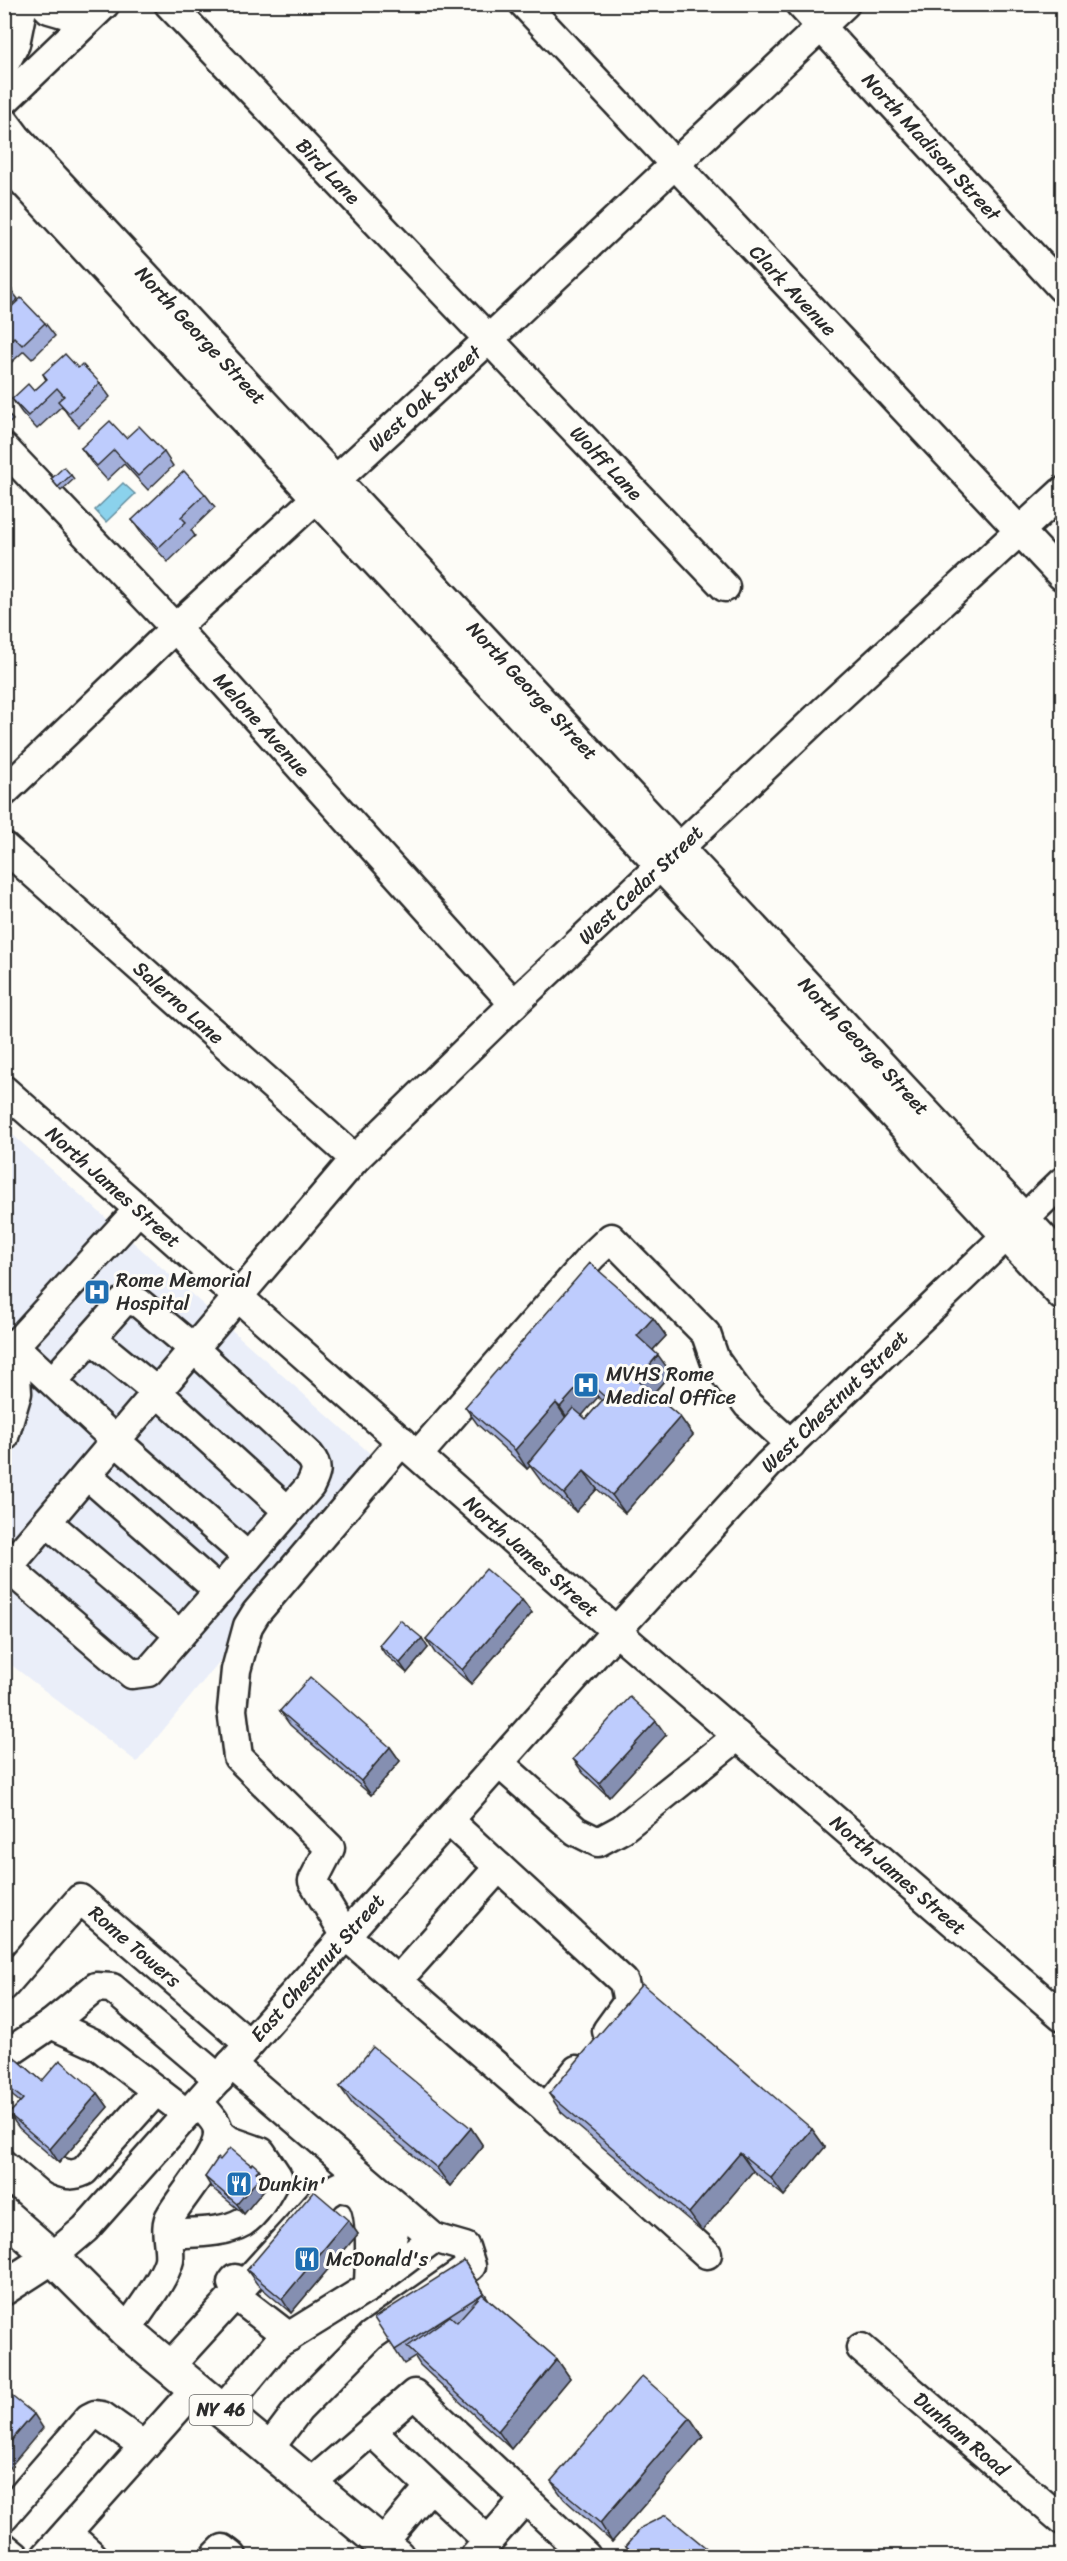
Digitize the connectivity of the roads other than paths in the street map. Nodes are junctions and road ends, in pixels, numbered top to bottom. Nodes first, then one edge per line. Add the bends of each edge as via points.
1 (23, 4) edge
2 (44, 4) edge
3 (169, 4) edge
4 (524, 4) edge
5 (800, 4) edge
6 (845, 4) edge
7 (96, 12) edge
8 (821, 27) junction
9 (4, 65) edge
10 (4, 101) edge
11 (4, 121) edge
12 (4, 161) edge
13 (676, 163) junction
14 (1062, 288) edge
15 (489, 339) junction
16 (4, 448) edge
17 (326, 488) junction
18 (1062, 492) edge
19 (1020, 532) junction
20 (1062, 576) edge
21 (724, 586) dead end
22 (175, 628) junction
23 (4, 792) edge
24 (4, 847) edge
25 (671, 858) junction
26 (514, 1004) junction
27 (4, 1090) edge
28 (355, 1159) junction
29 (1062, 1182) edge
30 (139, 1209) junction
31 (1015, 1227) junction
32 (1062, 1258) edge
33 (238, 1296) junction
34 (1062, 1296) edge
35 (91, 1338) junction
36 (9, 1344) edge
37 (194, 1349) junction
38 (53, 1381) junction
39 (157, 1392) junction
40 (4, 1437) edge
41 (116, 1441) junction
42 (791, 1443) junction
43 (410, 1448) junction
44 (87, 1475) junction
45 (288, 1511) junction
46 (47, 1522) junction
47 (248, 1557) junction
48 (6, 1570) edge
49 (219, 1591) junction
50 (616, 1630) junction
51 (180, 1635) junction
52 (738, 1736) junction
53 (500, 1764) junction
54 (448, 1821) junction
55 (499, 1867) junction
56 (346, 1936) junction
57 (398, 1980) junction
58 (4, 1986) edge
59 (1062, 2016) edge
60 (51, 2024) junction
61 (4, 2056) edge
62 (233, 2062) junction
63 (154, 2091) junction
64 (192, 2108) junction
65 (546, 2109) junction
66 (4, 2125) edge
67 (218, 2132) junction
68 (339, 2156) junction
69 (4, 2215) edge
70 (168, 2234) junction
71 (434, 2238) junction
72 (707, 2253) dead end
73 (52, 2258) junction
74 (369, 2287) junction
75 (4, 2288) edge
76 (237, 2295) junction
77 (126, 2331) junction
78 (289, 2337) junction
79 (861, 2348) dead end
80 (169, 2367) junction
81 (195, 2389) junction
82 (222, 2411) junction
83 (371, 2431) junction
84 (144, 2446) junction
85 (268, 2450) junction
86 (310, 2484) junction
87 (430, 2487) junction
88 (525, 2499) junction
89 (4, 2516) edge
90 (1062, 2520) edge
91 (67, 2533) junction
92 (4, 2547) edge
93 (482, 2549) edge
94 (389, 2550) edge
95 (15, 2556) edge
96 (46, 2556) edge
97 (93, 2556) edge
98 (216, 2556) edge
99 (232, 2556) edge
100 (586, 2556) edge

1 - 9 street via 15,44
2 - 7 street via 49,9
3 - 15 street, Bird Lane
4 - 13 street, Clark Avenue
5 - 8 street, North Madison Street
6 - 8 street, West Oak Street
7 - 10 street
8 - 13 street, West Oak Street
8 - 14 street, North Madison Street
11 - 17 street, North George Street
12 - 17 street, North George Street
13 - 15 street, West Oak Street
13 - 19 street, Clark Avenue
15 - 17 street, West Oak Street
15 - 21 street, Wolff Lane
16 - 22 street, Melone Avenue
17 - 22 street, West Oak Street
17 - 25 street, North George Street
18 - 19 street, West Cedar Street
19 - 20 street, Clark Avenue
19 - 25 street, West Cedar Street
22 - 23 street, West Oak Street
22 - 26 street, Melone Avenue
24 - 28 street, Salerno Lane
25 - 26 street, West Cedar Street
25 - 31 street, North George Street
26 - 28 street, West Cedar Street
27 - 30 street, North James Street
28 - 33 street, West Cedar Street
29 - 31 street, West Chestnut Street
30 - 33 street, North James Street
30 - 36 street
31 - 32 street, North George Street
31 - 34 street, North George Street
31 - 42 street, West Chestnut Street
33 - 37 street, West Cedar Street
33 - 43 street, North James Street
35 - 37 street via 129,1300 139,1303
35 - 38 street
35 - 39 street
36 - 38 street
36 - 40 street via 17,1393
37 - 39 street, West Cedar Street
37 - 45 street via 316,1464 310,1486
38 - 41 street
39 - 41 street, West Cedar Street
39 - 45 street
41 - 44 street, West Cedar Street
41 - 47 street
42 - 43 street via 748,1405 715,1360 706,1334 611,1238
42 - 50 street, West Chestnut Street
43 - 50 street, North James Street
43 - 56 street via 256,1613 248,1626 236,1670 232,1710 238,1757 330,1848 313,1881
44 - 46 street, West Cedar Street
44 - 49 street
45 - 47 street
46 - 48 street, West Cedar Street
46 - 51 street
47 - 49 street
48 - 51 street via 132,1674 148,1672
49 - 51 street
50 - 52 street, North James Street
50 - 53 street, East Chestnut Street
52 - 53 street via 622,1829 598,1842 576,1832
52 - 59 street, North James Street
53 - 54 street, East Chestnut Street
54 - 55 street
54 - 56 street, East Chestnut Street
55 - 57 street
55 - 65 street via 624,1982 628,2002
56 - 57 street
56 - 62 street, East Chestnut Street
57 - 65 street
58 - 62 street, Rome Towers via 80,1899
60 - 61 street
60 - 62 street via 96,1987 112,1988
60 - 63 street via 97,2045
62 - 64 street, East Chestnut Street
62 - 68 street
63 - 64 street
63 - 66 street via 84,2171 75,2175 58,2171
64 - 67 street via 215,2123
64 - 73 street, East Chestnut Street via 85,2229
65 - 72 street
67 - 70 street via 208,2161 169,2217
67 - 70 street via 230,2141 261,2151 277,2176 266,2197 244,2221 217,2231
68 - 71 street
68 - 76 street via 232,2283
69 - 73 main road, NY 46
70 - 77 street via 169,2261
71 - 74 street
71 - 85 street via 465,2247 471,2266 371,2336 298,2410
73 - 75 main road, East Chestnut Street
73 - 77 main road, NY 46
74 - 76 street via 367,2204 356,2191 338,2187 327,2193
74 - 78 street
76 - 78 street
76 - 80 street
77 - 80 main road, NY 46
78 - 82 street via 277,2344
79 - 90 street, Dunham Road
80 - 81 main road, NY 46
81 - 82 main road, NY 46
81 - 84 street
82 - 85 main road, NY 46
83 - 86 street
83 - 87 street
83 - 88 street via 414,2394
84 - 89 street via 95,2415
84 - 91 street
85 - 86 main road, NY 46
86 - 94 main road, NY 46
87 - 93 street
87 - 94 street
88 - 93 street
88 - 100 street
91 - 96 street
91 - 97 street
92 - 95 street
98 - 99 street via 224,2549

